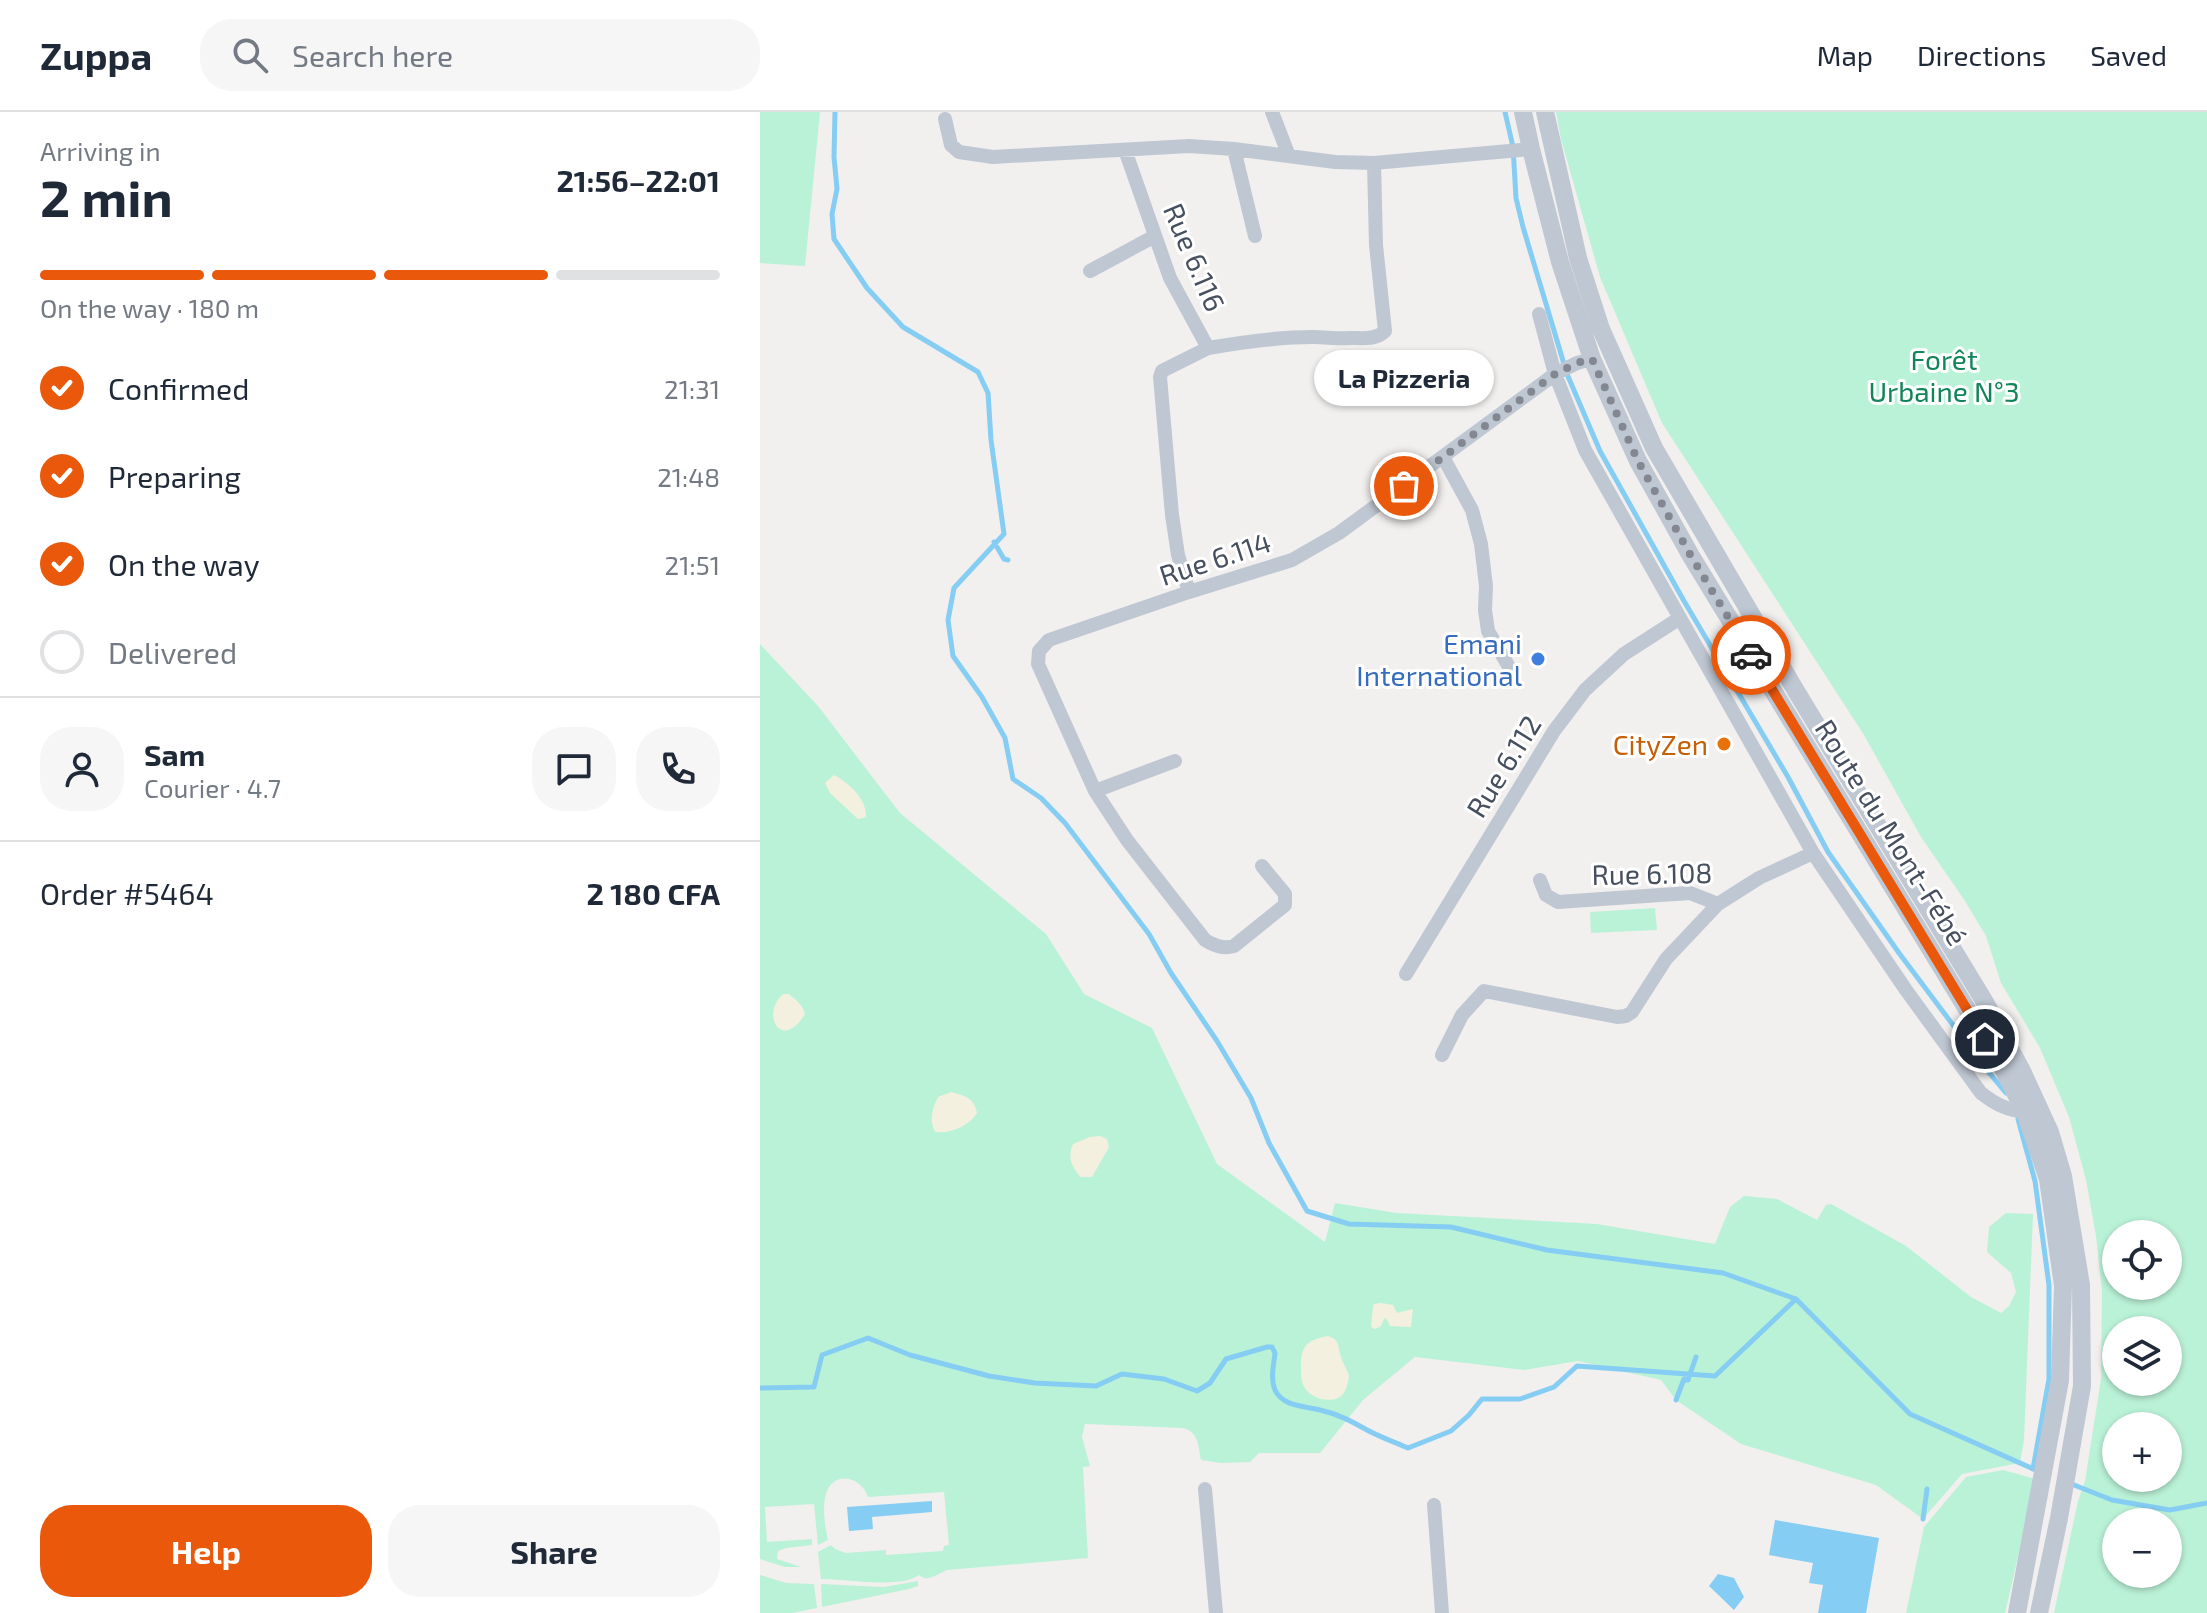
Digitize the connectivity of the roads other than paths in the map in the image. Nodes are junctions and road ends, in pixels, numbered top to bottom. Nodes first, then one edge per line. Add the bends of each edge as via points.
1 (1272, 112) edge
2 (1523, 112) edge
3 (1545, 112) edge
4 (945, 119) dead end
5 (1234, 149) junction
6 (1531, 149) junction
7 (1125, 150) junction
8 (1289, 156) junction
9 (1374, 163) junction
10 (1155, 236) junction
11 (1255, 236) dead end
12 (1090, 271) dead end
13 (1539, 314) dead end
14 (1208, 348) junction
15 (1592, 359) junction
16 (1555, 374) junction
17 (1443, 457) junction
18 (1189, 592) junction
19 (1680, 618) junction
20 (1508, 665) dead end
21 (1175, 761) dead end
22 (1095, 791) junction
23 (1813, 853) junction
24 (1262, 866) dead end
25 (1540, 880) dead end
26 (1718, 904) junction
27 (1406, 974) dead end
28 (1442, 1055) dead end
29 (2025, 1112) junction
30 (1205, 1489) dead end
31 (1434, 1505) dead end
32 (1216, 1613) edge
33 (1442, 1613) edge
34 (2017, 1613) edge
35 (2039, 1613) edge

1 - 8 street
2 - 6 street, Route du Mont-Fébé
3 - 35 street, Route du Mont-Fébé via 1578,258 1601,329 1654,448 1986,1004 2050,1132 2063,1176 2081,1285 2082,1386
4 - 7 street via 951,145 959,152 993,157
5 - 7 street
5 - 8 street
5 - 11 street
6 - 9 street
6 - 15 street, Route du Mont-Fébé
7 - 10 street, Rue 6.116
8 - 9 street
9 - 14 street, Rue 6.116 via 1382,335 1281,338
10 - 12 street
10 - 14 street, Rue 6.116 via 1170,278
13 - 16 street
14 - 18 street via 1162,371 1160,377 1172,515
15 - 16 street, Rue 6.114
15 - 29 street, Route du Mont-Fébé via 1638,461 1691,556
16 - 17 street, Rue 6.114
16 - 19 street via 1585,450
17 - 18 street, Rue 6.114 via 1339,533 1292,560
17 - 20 street via 1472,510 1481,544 1488,631
18 - 22 street, Rue 6.114 via 1049,640 1039,651 1038,664
19 - 23 street
19 - 27 street, Rue 6.112 via 1624,654 1585,690 1554,731
21 - 22 street
22 - 24 street via 1127,840 1213,945 1234,946 1285,905 1285,894
23 - 26 street, Rue 6.108
23 - 29 street via 1981,1093 1996,1104
25 - 26 street, Rue 6.108 via 1546,895 1558,902 1690,893
26 - 28 street via 1666,959 1626,1016 1484,991 1462,1015
29 - 34 street, Route du Mont-Fébé via 2048,1179 2063,1286 2060,1380
30 - 32 street
31 - 33 street

